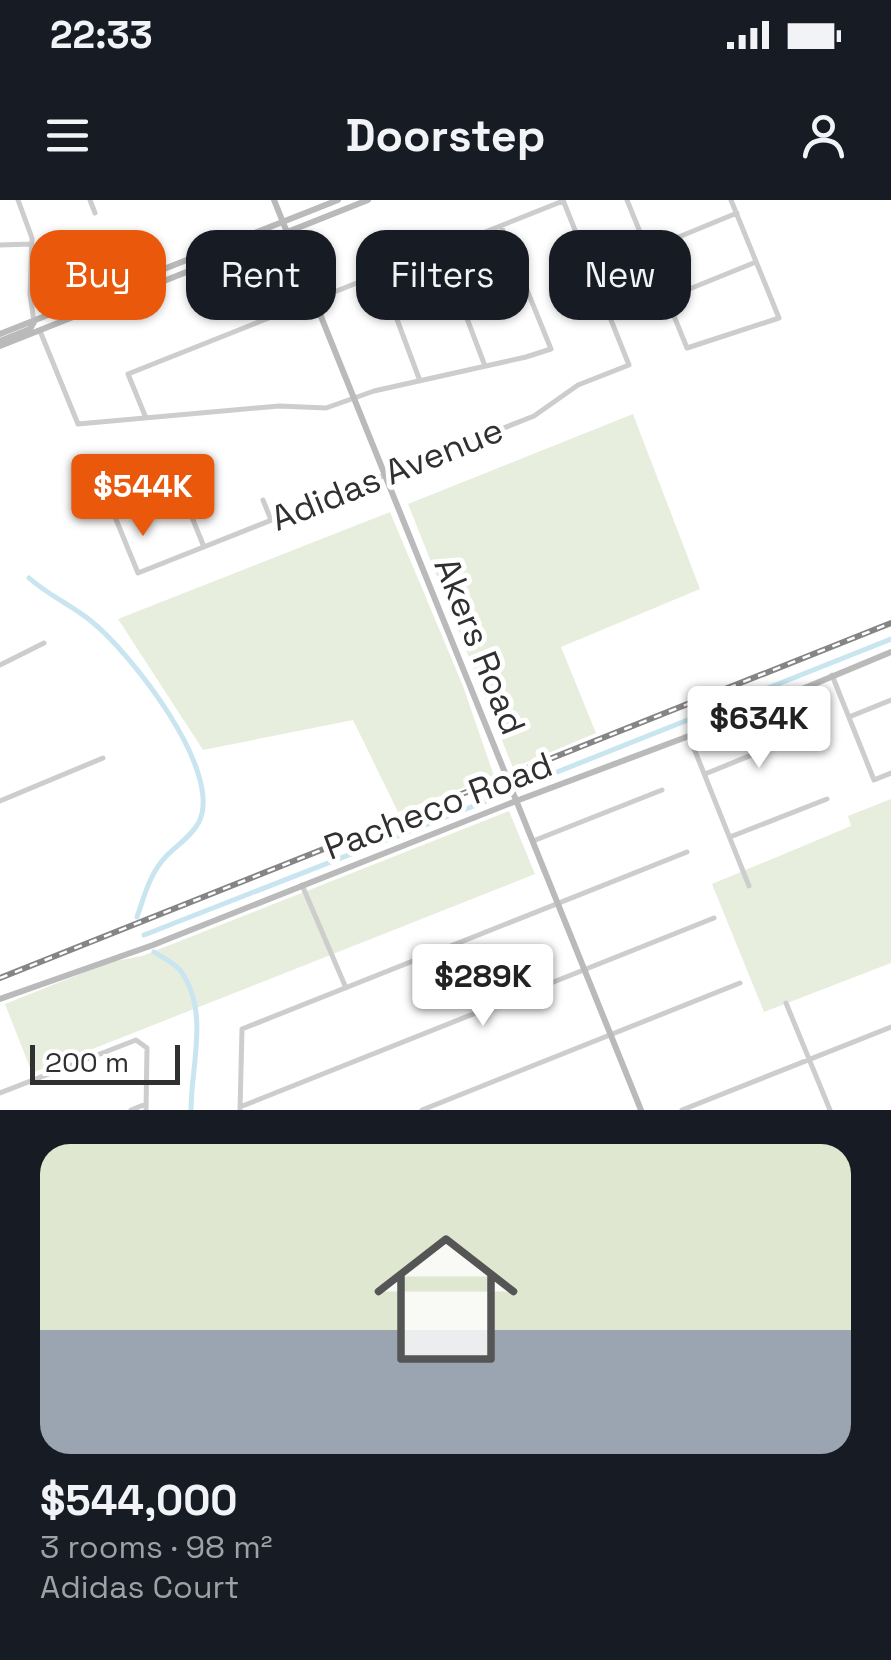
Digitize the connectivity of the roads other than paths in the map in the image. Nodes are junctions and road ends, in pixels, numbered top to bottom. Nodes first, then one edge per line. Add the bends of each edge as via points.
1 (18, 200) edge
2 (90, 200) edge
3 (274, 200) edge
4 (338, 200) edge
5 (368, 200) edge
6 (627, 200) edge
7 (732, 200) edge
8 (563, 201) edge
9 (95, 213) dead end
10 (737, 213) junction
11 (282, 222) junction
12 (501, 226) junction
13 (285, 230) edge
14 (291, 230) edge
15 (491, 230) edge
16 (639, 230) edge
17 (691, 232) edge
18 (30, 238) edge
19 (30, 244) edge
20 (0, 245) edge
21 (756, 262) junction
22 (166, 269) edge
23 (186, 272) edge
24 (691, 288) edge
25 (39, 320) edge
26 (51, 320) edge
27 (264, 320) edge
28 (322, 320) edge
29 (397, 320) edge
30 (468, 320) edge
31 (675, 320) edge
32 (34, 322) joint
33 (40, 331) junction
34 (0, 341) edge
35 (485, 366) junction
36 (420, 381) junction
37 (354, 399) junction
38 (146, 418) junction
39 (385, 475) junction
40 (263, 500) dead end
41 (189, 510) dead end
42 (116, 517) dead end
43 (271, 520) junction
44 (204, 547) junction
45 (44, 643) dead end
46 (891, 652) edge
47 (0, 665) edge
48 (832, 675) junction
49 (891, 700) edge
50 (849, 717) junction
51 (801, 735) dead end
52 (690, 736) junction
53 (104, 758) dead end
54 (891, 773) edge
55 (705, 774) junction
56 (662, 790) dead end
57 (827, 799) dead end
58 (516, 800) junction
59 (0, 801) edge
60 (730, 837) junction
61 (533, 841) junction
62 (687, 852) dead end
63 (302, 886) junction
64 (749, 886) dead end
65 (558, 904) junction
66 (714, 918) dead end
67 (585, 970) junction
68 (740, 984) dead end
69 (346, 988) junction
70 (0, 999) edge
71 (786, 1003) dead end
72 (891, 1027) edge
73 (611, 1035) junction
74 (809, 1060) junction
75 (0, 1093) edge
76 (146, 1107) edge
77 (437, 1107) edge
78 (240, 1108) edge
79 (131, 1110) edge
80 (422, 1110) edge
81 (641, 1110) edge
82 (682, 1110) edge
83 (830, 1110) edge

1 - 18 street
2 - 9 street
3 - 11 street, Akers Road
4 - 11 street
5 - 14 street
6 - 16 street
7 - 10 street
8 - 12 street
8 - 39 street, Adidas Avenue via 629,364 578,385 534,416
10 - 17 street
10 - 21 street
11 - 13 street, Akers Road
11 - 22 street
12 - 15 street
12 - 35 street via 551,348
19 - 20 street
21 - 24 street
21 - 31 street via 779,318 687,348
23 - 33 street
25 - 32 street
26 - 33 street
27 - 38 street via 128,374
28 - 37 street, Akers Road
29 - 36 street
30 - 35 street
32 - 34 street
33 - 34 street
33 - 38 street via 78,424
35 - 36 street
36 - 37 street
37 - 38 street via 317,409
37 - 39 street, Akers Road
39 - 43 street, Adidas Avenue
39 - 58 street, Akers Road
40 - 43 street
41 - 44 street
42 - 44 street, Adidas Avenue via 138,573
43 - 44 street, Adidas Avenue
45 - 47 street
46 - 48 street, Pacheco Road
48 - 50 street
48 - 52 street, Pacheco Road
49 - 50 street
50 - 54 street via 874,780
51 - 55 street
52 - 55 street
52 - 58 street, Pacheco Road
53 - 59 street
55 - 60 street
56 - 61 street
57 - 60 street
58 - 61 street, Akers Road
58 - 63 street, Pacheco Road
60 - 64 street
61 - 65 street, Akers Road
62 - 65 street
63 - 69 street
63 - 70 street, Pacheco Road
65 - 67 street, Akers Road
65 - 69 street
66 - 67 street
67 - 73 street, Akers Road
67 - 78 street
68 - 73 street
69 - 78 street via 242,1029
71 - 74 street
72 - 74 street
73 - 77 street
73 - 81 street, Akers Road
74 - 82 street
74 - 83 street
75 - 76 street via 132,1040 148,1052
76 - 79 street
77 - 80 street

